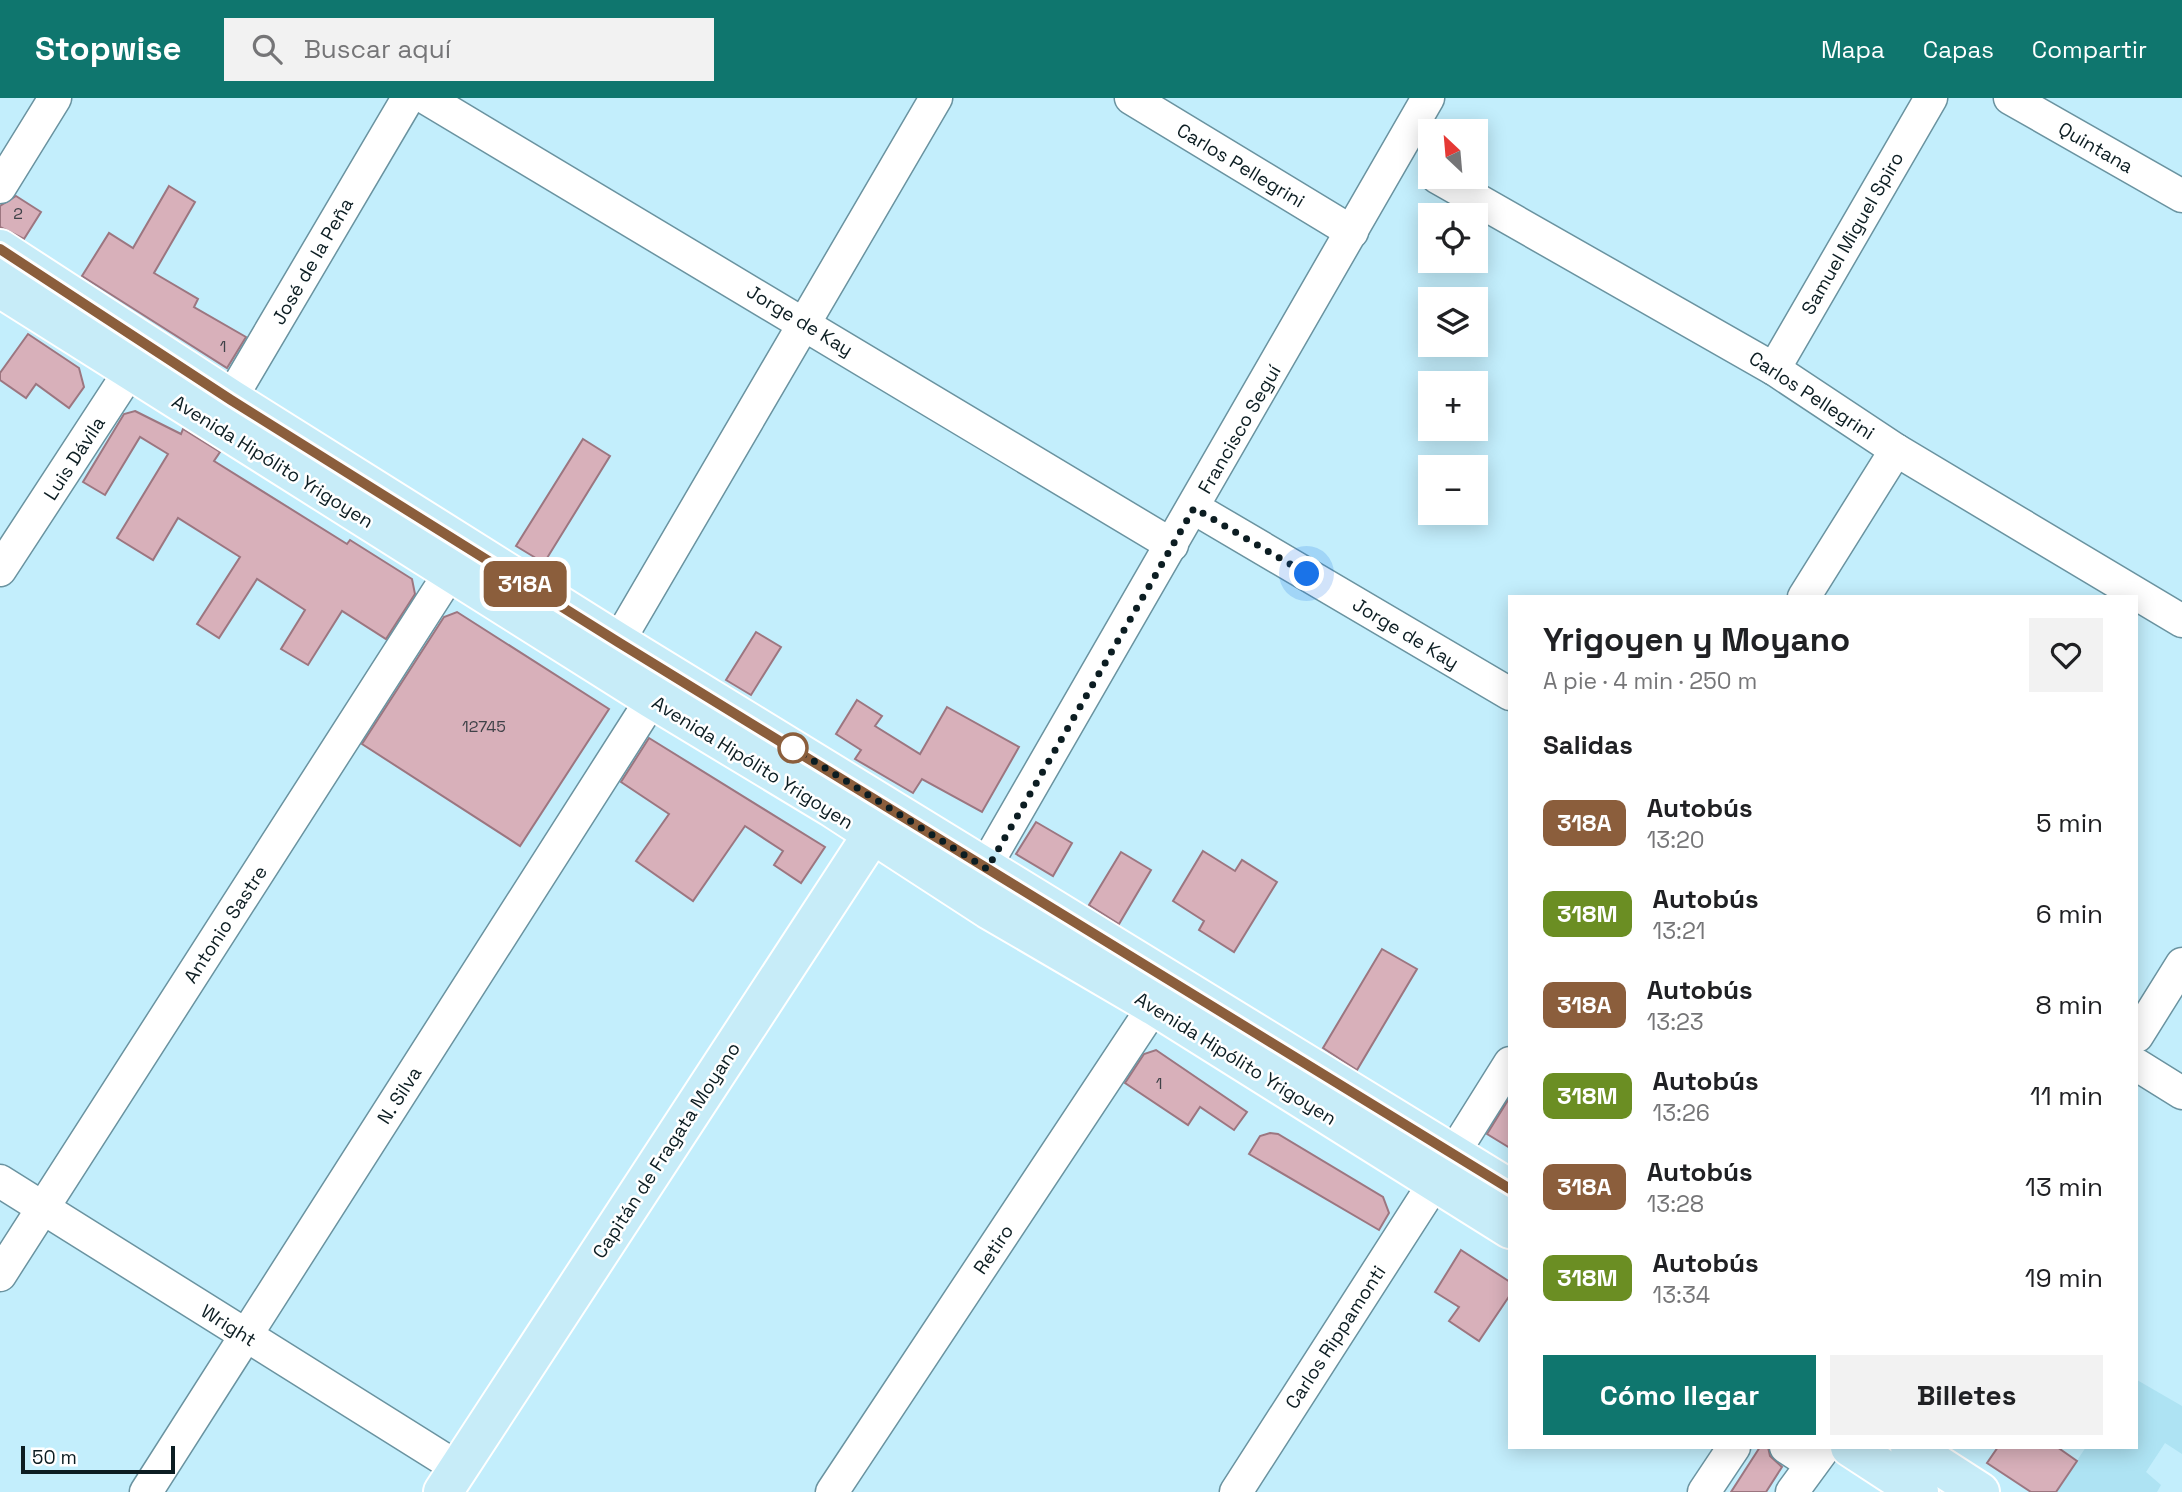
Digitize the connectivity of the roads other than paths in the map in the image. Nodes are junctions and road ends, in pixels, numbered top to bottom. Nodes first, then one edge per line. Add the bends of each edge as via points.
1 (55, 98) edge
2 (408, 98) edge
3 (426, 98) edge
4 (936, 98) edge
5 (1131, 98) edge
6 (1429, 98) edge
7 (1931, 98) edge
8 (2010, 98) edge
9 (1396, 154) junction
10 (1418, 166) edge
11 (0, 187) edge
12 (1458, 189) edge
13 (2182, 196) edge
14 (1352, 232) junction
15 (0, 250) edge
16 (0, 288) edge
17 (806, 324) junction
18 (140, 357) junction
19 (1774, 369) junction
20 (223, 412) junction
21 (1896, 450) junction
22 (1194, 508) junction
23 (1172, 545) junction
24 (0, 570) edge
25 (450, 573) junction
26 (1805, 595) edge
27 (2182, 621) edge
28 (618, 642) junction
29 (1508, 693) edge
30 (652, 699) junction
31 (881, 821) junction
32 (977, 882) junction
33 (2182, 964) edge
34 (1154, 1006) junction
35 (2138, 1034) edge
36 (1508, 1066) edge
37 (2138, 1066) edge
38 (2182, 1093) edge
39 (1444, 1168) junction
40 (0, 1181) edge
41 (1508, 1188) edge
42 (43, 1208) junction
43 (1508, 1228) edge
44 (0, 1275) edge
45 (245, 1335) junction
46 (1733, 1449) edge
47 (1793, 1449) edge
48 (1913, 1449) edge
49 (1868, 1452) edge
50 (1818, 1456) edge
51 (450, 1480) edge
52 (146, 1492) edge
53 (832, 1492) edge
54 (1236, 1492) edge
55 (1704, 1492) edge
56 (1792, 1492) edge
57 (1919, 1492) edge
58 (1980, 1492) edge

1 - 11 street
2 - 20 street, José de la Peña
3 - 17 street, Jorge de Kay
4 - 17 street
5 - 14 street, Carlos Pellegrini
6 - 9 street, Francisco Seguí
7 - 19 street, Samuel Miguel Spiro
8 - 13 street, Quintana
9 - 10 street
9 - 14 street, Francisco Seguí
12 - 19 street, Carlos Pellegrini
14 - 22 street, Francisco Seguí
15 - 18 main road, Avenida Hipólito Yrigoyen
16 - 18 main road, Avenida Hipólito Yrigoyen
17 - 23 street, Jorge de Kay
17 - 28 street
18 - 20 main road, Avenida Hipólito Yrigoyen
18 - 24 street, Luis Dávila
19 - 21 street, Carlos Pellegrini
20 - 25 main road, Avenida Hipólito Yrigoyen
20 - 28 main road, Avenida Hipólito Yrigoyen
21 - 26 street
21 - 27 street, Carlos Pellegrini
22 - 23 street, Francisco Seguí
22 - 29 street, Jorge de Kay
23 - 32 street, Francisco Seguí
25 - 30 main road, Avenida Hipólito Yrigoyen
25 - 42 street, Antonio Sastre
28 - 31 main road, Avenida Hipólito Yrigoyen
30 - 31 main road, Avenida Hipólito Yrigoyen via 831,807
30 - 45 street, N. Silva
31 - 32 main road, Avenida Hipólito Yrigoyen
31 - 51 main road, Capitán de Fragata Moyano
32 - 34 main road, Avenida Hipólito Yrigoyen
32 - 39 main road, Avenida Hipólito Yrigoyen
33 - 35 street
34 - 39 main road, Avenida Hipólito Yrigoyen
34 - 53 street, Retiro
36 - 39 street
37 - 38 street
39 - 41 main road, Avenida Hipólito Yrigoyen
39 - 43 main road, Avenida Hipólito Yrigoyen
39 - 54 street, Carlos Rippamonti
40 - 42 street, Wright
42 - 44 street, Antonio Sastre
42 - 45 street, Wright
45 - 51 street, Wright
45 - 52 street, N. Silva
46 - 55 street
47 - 50 street
48 - 58 main road
49 - 57 main road
50 - 56 street

